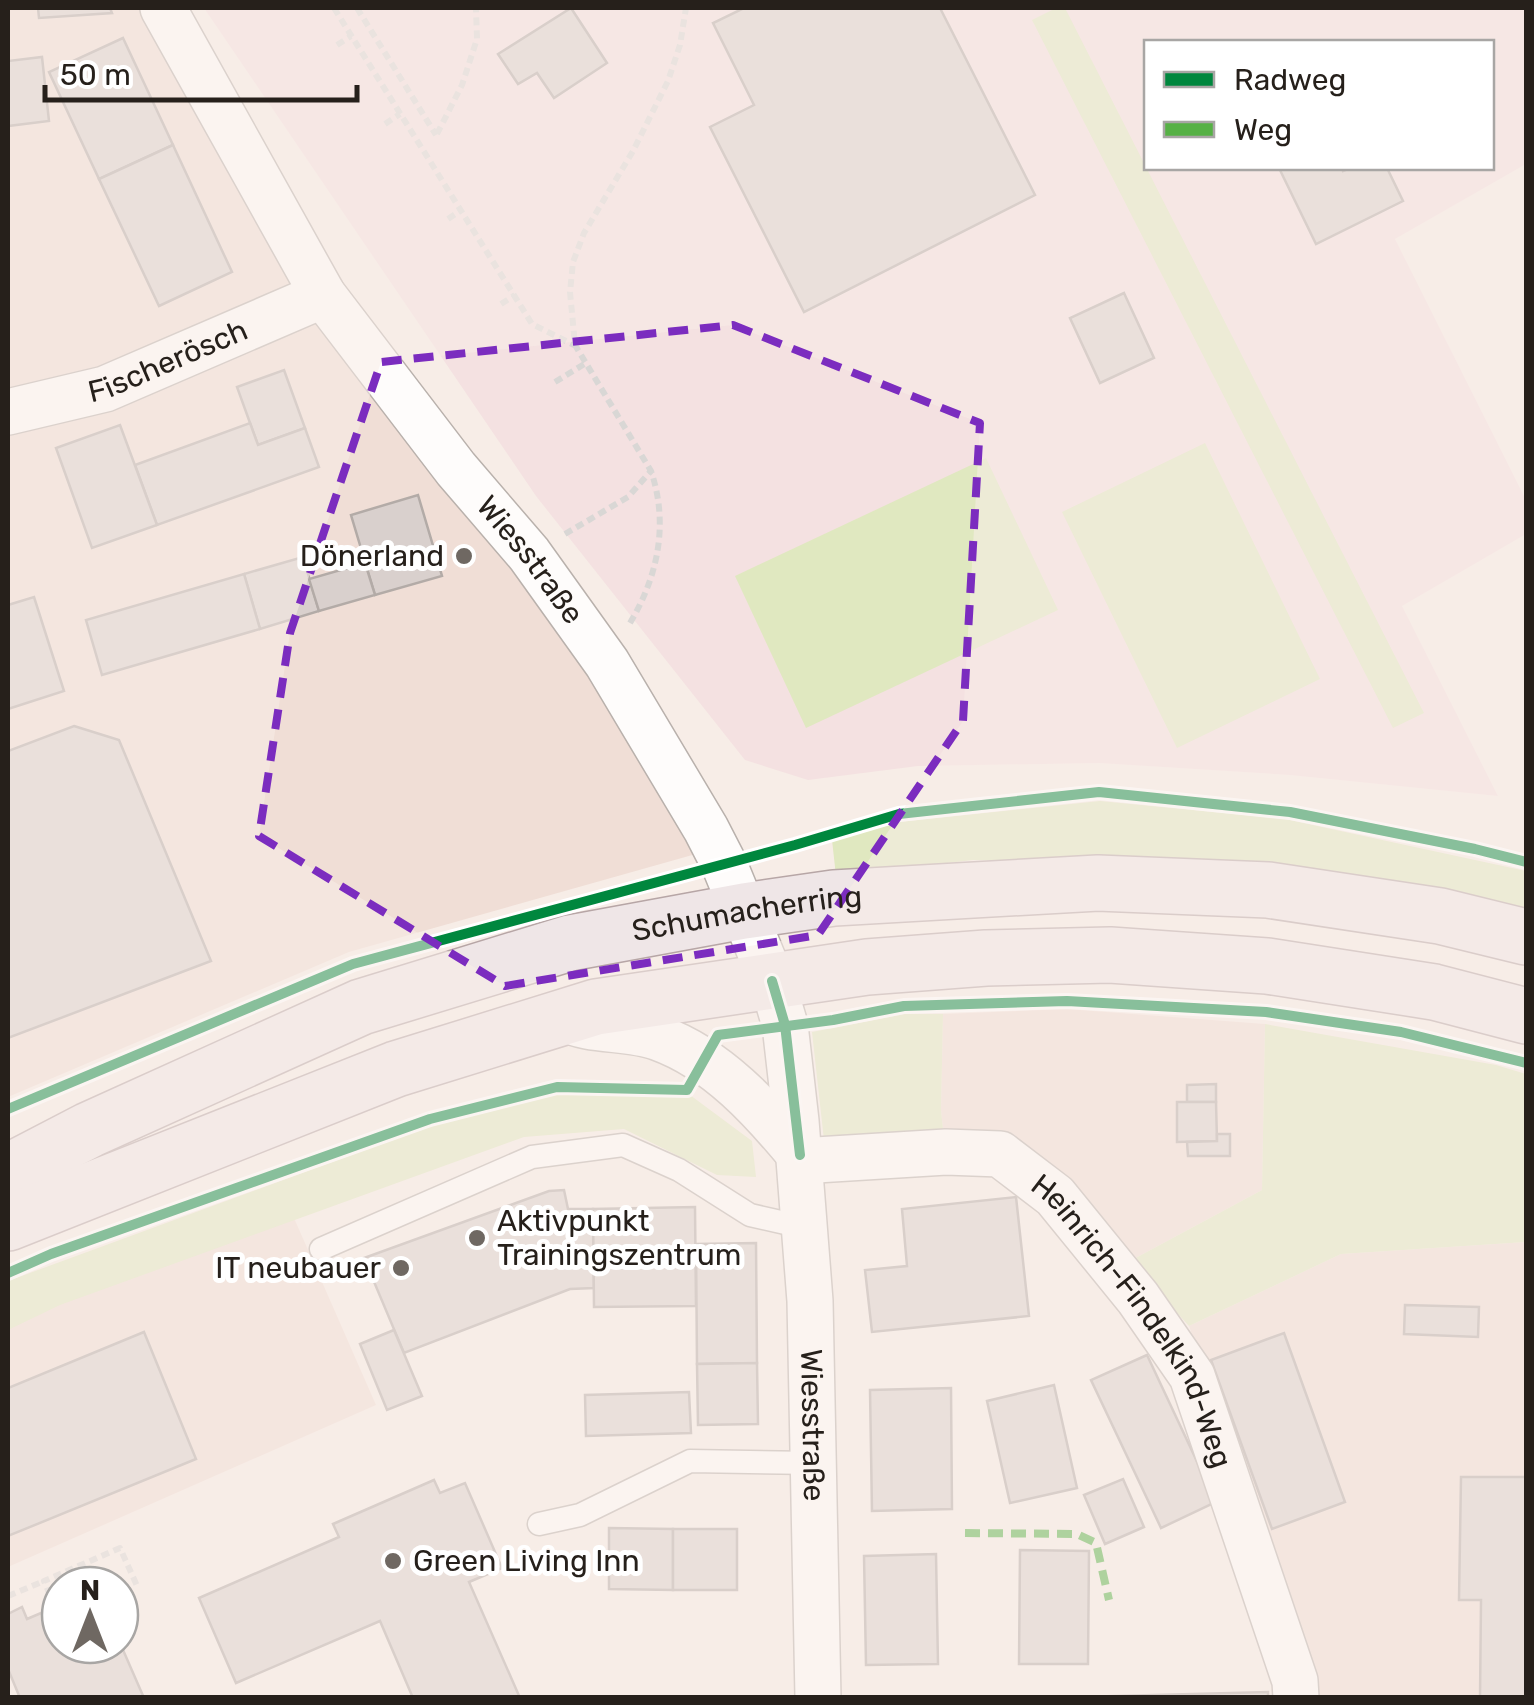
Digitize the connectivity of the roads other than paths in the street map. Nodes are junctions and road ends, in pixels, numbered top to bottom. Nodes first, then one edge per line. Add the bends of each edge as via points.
1 (164, 8) edge
2 (324, 295) junction
3 (8, 412) edge
4 (744, 911) junction
5 (1526, 938) edge
6 (772, 981) junction
7 (1526, 1016) edge
8 (562, 1018) junction
9 (800, 1158) junction
10 (8, 1172) edge
11 (8, 1223) edge
12 (802, 1227) junction
13 (320, 1249) dead end
14 (815, 1462) junction
15 (539, 1524) dead end
16 (818, 1698) edge
17 (1296, 1698) edge

1 - 2 street, Wiesstraße
2 - 3 street, Fischerösch via 105,389
2 - 4 street, Wiesstraße via 607,663 706,829
4 - 5 main road, Schumacherring via 834,898 1098,883 1268,890 1440,916
4 - 6 street, Wiesstraße
4 - 10 main road, Schumacherring via 570,943 360,1007
6 - 7 main road via 867,967 1110,955 1267,966 1434,992
6 - 8 main road
6 - 9 street, Wiesstraße via 785,1026
8 - 9 street via 581,1027 656,1036 704,1060 770,1119
8 - 11 main road via 396,1069
9 - 12 street, Wiesstraße
9 - 17 street, Heinrich-Findelkind-Weg via 1000,1154 1055,1196 1192,1376
12 - 13 lane via 750,1215 680,1170 623,1144 532,1157
12 - 14 street, Wiesstraße
14 - 15 lane via 690,1461 580,1515
14 - 16 street, Wiesstraße

